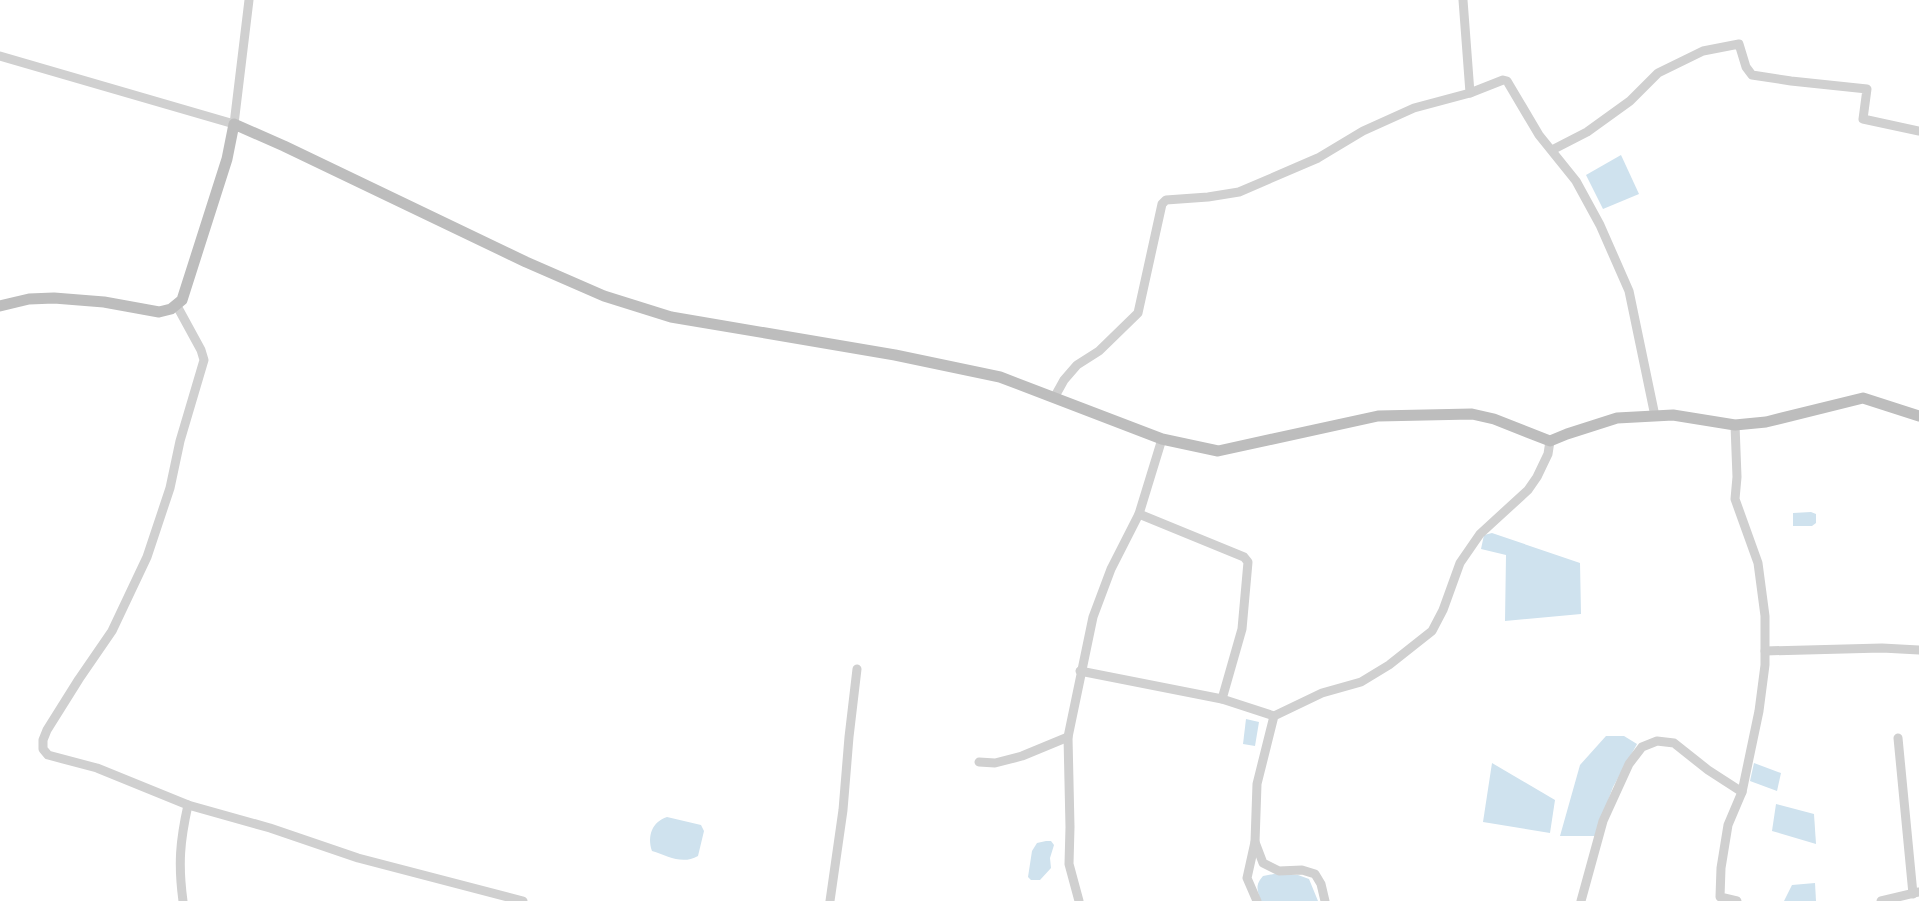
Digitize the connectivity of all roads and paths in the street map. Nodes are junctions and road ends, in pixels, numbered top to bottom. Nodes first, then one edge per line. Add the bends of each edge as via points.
1 (249, 0) edge
2 (1463, 0) edge
3 (0, 56) edge
4 (1470, 93) junction
5 (234, 124) junction
6 (1919, 131) edge
7 (1552, 150) junction
8 (0, 306) edge
9 (177, 306) junction
10 (1054, 398) junction
11 (1918, 412) edge
12 (1655, 416) junction
13 (1735, 425) junction
14 (1162, 439) junction
15 (1550, 441) junction
16 (1139, 514) junction
17 (1919, 650) edge
18 (1765, 651) junction
19 (857, 669) dead end
20 (1080, 671) junction
21 (1222, 699) junction
22 (1274, 716) junction
23 (1068, 737) junction
24 (1898, 738) dead end
25 (979, 762) dead end
26 (1742, 792) junction
27 (188, 805) junction
28 (1255, 842) junction
29 (1916, 893) edge
30 (183, 901) edge
31 (524, 901) edge
32 (830, 901) edge
33 (1079, 901) edge
34 (1257, 901) edge
35 (1325, 901) edge
36 (1580, 901) edge
37 (1737, 901) edge
38 (1881, 901) edge

1 - 5 street
2 - 4 street
3 - 5 street
4 - 7 street via 1507,81
4 - 10 street via 1414,108 1363,131 1318,158 1239,192 1166,200 1162,204 1138,313 1099,351 1077,364
5 - 9 street via 227,158 182,300
5 - 10 street via 604,296 671,317 1000,376
6 - 7 street via 1863,119 1867,89 1752,75 1739,44 1703,51 1658,73 1587,132
7 - 12 street via 1576,181 1600,225 1629,292
8 - 9 street via 29,299 54,298 104,302 159,312
9 - 27 street via 204,360 160,523 112,631 47,730 43,749 48,755 97,768
10 - 14 street
11 - 13 street via 1863,398 1766,422
12 - 13 street via 1673,415
12 - 15 street via 1617,418
13 - 18 street via 1735,499 1758,563 1765,616
14 - 15 street via 1218,451 1378,416 1472,414
14 - 16 street
15 - 22 street via 1548,454 1528,490 1480,534 1460,563 1432,631 1389,665 1361,682 1322,693
16 - 20 street via 1111,570 1093,617
16 - 21 street via 1248,562 1242,629
17 - 18 street
18 - 26 street via 1759,710
19 - 32 street
20 - 21 street
20 - 23 street
21 - 22 street
22 - 28 street via 1257,784
23 - 25 street via 1022,756 995,763
23 - 33 street via 1069,864
24 - 29 street
26 - 36 street via 1674,743 1657,741 1642,747 1629,764 1603,821
26 - 37 street via 1728,825 1721,868 1720,897
27 - 30 street via 180,838
27 - 31 street via 358,858
28 - 34 street via 1247,878
28 - 35 street via 1263,863 1279,871 1302,870 1315,874
29 - 38 street

